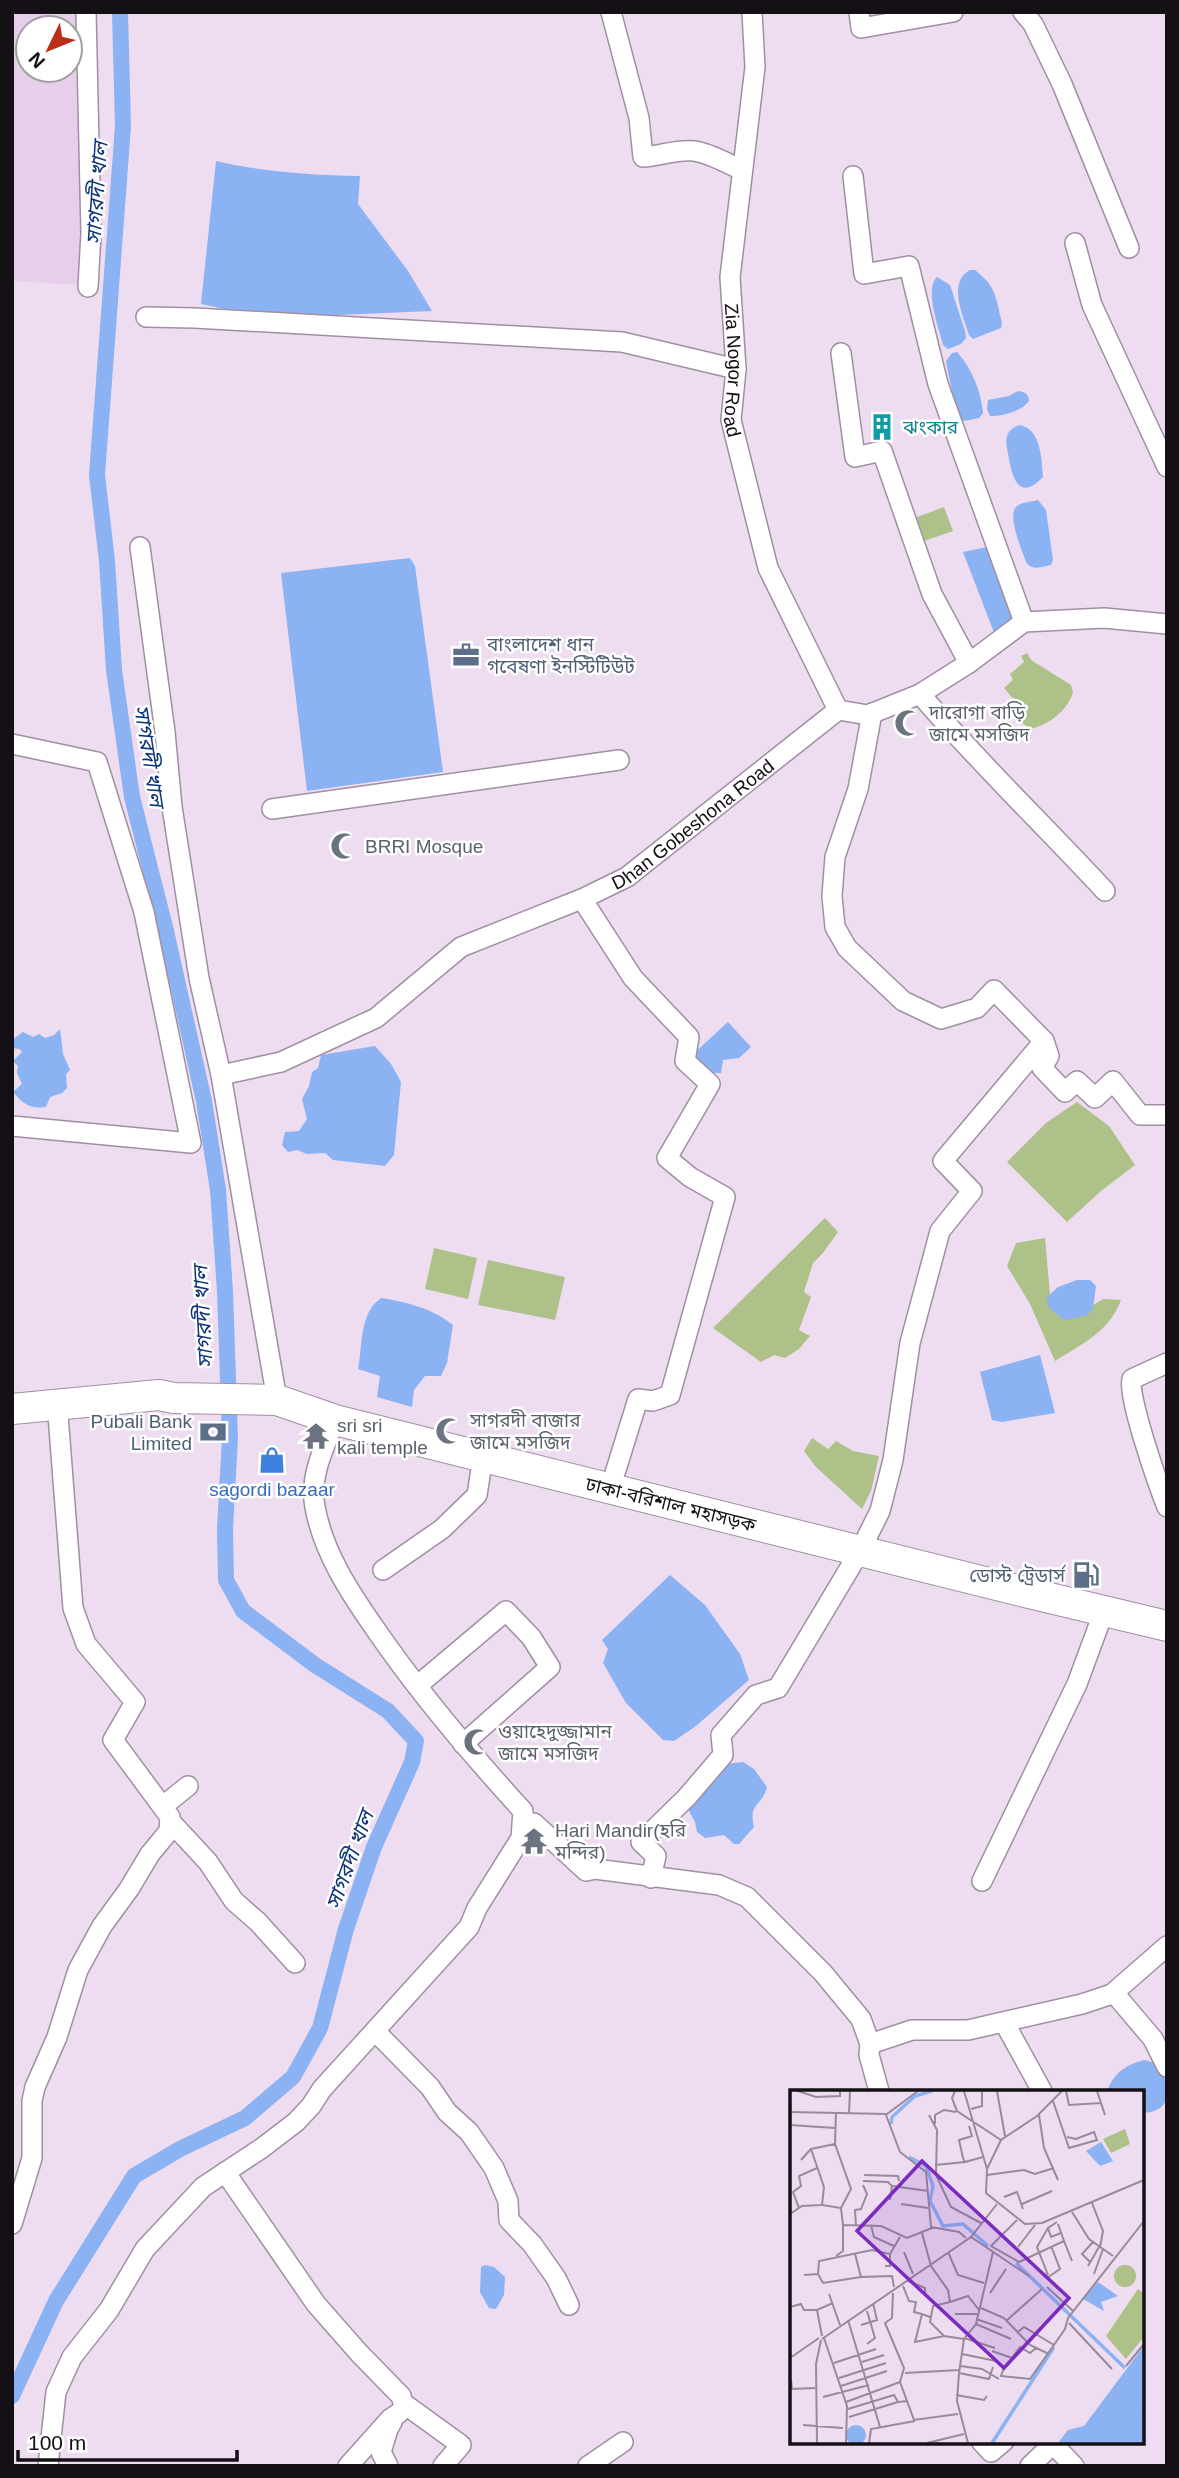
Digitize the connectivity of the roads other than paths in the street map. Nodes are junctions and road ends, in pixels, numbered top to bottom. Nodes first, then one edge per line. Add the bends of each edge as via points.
1 (86, 12) edge
2 (611, 12) edge
3 (752, 12) edge
4 (953, 12) edge
5 (1023, 12) edge
6 (860, 20) edge
7 (743, 170) junction
8 (853, 176) dead end
9 (1074, 243) dead end
10 (1129, 248) dead end
11 (88, 288) dead end
12 (146, 317) dead end
13 (841, 353) dead end
14 (736, 369) junction
15 (1160, 437) edge
16 (1167, 467) edge
17 (140, 547) dead end
18 (1024, 622) junction
19 (1167, 624) edge
20 (969, 663) junction
21 (920, 694) junction
22 (838, 710) junction
23 (872, 713) junction
24 (12, 744) edge
25 (619, 760) dead end
26 (272, 809) dead end
27 (1105, 891) dead end
28 (582, 899) junction
29 (1044, 1041) junction
30 (221, 1075) junction
31 (1167, 1115) edge
32 (12, 1126) edge
33 (1167, 1363) edge
34 (174, 1398) junction
35 (236, 1398) junction
36 (12, 1409) edge
37 (58, 1415) junction
38 (12, 1419) edge
39 (335, 1420) junction
40 (483, 1457) junction
41 (610, 1489) junction
42 (1167, 1507) edge
43 (860, 1551) junction
44 (383, 1570) dead end
45 (1104, 1611) junction
46 (1167, 1626) edge
47 (416, 1686) junction
48 (463, 1744) junction
49 (188, 1786) dead end
50 (166, 1814) junction
51 (523, 1823) junction
52 (651, 1878) junction
53 (982, 1881) dead end
54 (1167, 1947) edge
55 (295, 1964) dead end
56 (1114, 1993) junction
57 (1004, 2022) junction
58 (375, 2031) junction
59 (1160, 2032) edge
60 (870, 2044) junction
61 (1167, 2067) edge
62 (879, 2090) edge
63 (1041, 2090) edge
64 (225, 2172) junction
65 (16, 2196) edge
66 (12, 2224) edge
67 (569, 2305) dead end
68 (401, 2408) junction
69 (623, 2442) dead end
70 (983, 2443) edge
71 (1002, 2443) edge
72 (1050, 2443) edge
73 (1052, 2443) edge
74 (48, 2466) edge
75 (348, 2466) edge
76 (388, 2466) edge
77 (443, 2466) edge
78 (589, 2466) edge
79 (1030, 2466) edge
80 (1074, 2466) edge

1 - 11 street
2 - 7 street via 639,118 643,157 696,151
3 - 7 street, Zia Nogor Road via 755,66
4 - 6 street
5 - 10 street via 1062,84
7 - 14 street, Zia Nogor Road via 730,277
8 - 18 street via 864,274 909,266 938,384
9 - 15 street via 1092,305
12 - 14 street via 622,342
13 - 20 street via 855,457 882,451 932,594
14 - 22 street, Zia Nogor Road via 731,420 768,568
15 - 16 street
17 - 30 street via 172,807 199,978
18 - 19 street via 1104,618
18 - 20 street
20 - 21 street
21 - 23 street
21 - 27 street
22 - 23 street
22 - 28 street, Dhan Gobeshona Road via 627,877
23 - 29 street via 858,789 835,858 835,927 847,948 904,1001 941,1019 977,1008 994,990
24 - 32 street via 97,762 144,912 191,1143
25 - 26 street
28 - 30 street, Dhan Gobeshona Road via 461,947 376,1017 281,1062
28 - 41 street via 633,978 689,1037 685,1061 710,1084 667,1158 725,1197 670,1395 653,1401 638,1399
29 - 31 street via 1049,1056 1042,1068 1065,1092 1077,1080 1095,1098 1113,1081 1140,1115
29 - 43 street via 943,1161 972,1191 940,1231 910,1343 893,1460 880,1511
30 - 35 street
33 - 42 street via 1132,1379 1129,1388
34 - 35 highway via 195,1388
34 - 36 highway via 159,1395
34 - 37 highway via 159,1406
35 - 39 highway, ঢাকা-বরিশাল মহাসড়ক
37 - 38 highway
37 - 50 street via 73,1608 86,1644 135,1702 113,1740
39 - 40 highway, ঢাকা-বরিশাল মহাসড়ক
39 - 47 street via 314,1479 314,1506 329,1553 357,1603
40 - 41 highway, ঢাকা-বরিশাল মহাসড়ক
40 - 44 street via 477,1495 442,1529
41 - 43 highway, ঢাকা-বরিশাল মহাসড়ক
43 - 45 highway, ঢাকা-বরিশাল মহাসড়ক
43 - 52 street via 779,1688 756,1695 721,1735 723,1755 641,1842 656,1856
45 - 46 highway, ঢাকা-বরিশাল মহাসড়ক
45 - 53 street via 1077,1684
47 - 48 street
47 - 48 street via 506,1611 531,1637 550,1667
48 - 51 street via 523,1811
49 - 50 street
50 - 55 street via 208,1862 234,1901
50 - 65 street via 169,1831 102,1926 78,1970 57,2038 35,2087 32,2158
51 - 52 street via 534,1823 586,1871
51 - 58 street via 521,1838 469,1927
52 - 60 street via 719,1885 747,1897 861,2019
54 - 56 street
56 - 57 street
56 - 59 street
57 - 60 street via 968,2030 912,2030
57 - 63 street
58 - 64 street via 296,2122
58 - 67 street via 469,2132 494,2168 508,2201 509,2220 556,2278
59 - 61 street
60 - 62 street
64 - 68 street via 305,2289 401,2396
64 - 74 street via 203,2187 145,2249 114,2302 72,2357 55,2392
65 - 66 street
68 - 75 street
68 - 76 street via 381,2452
68 - 77 street via 461,2445
69 - 78 street
70 - 71 street via 991,2452
72 - 79 street
73 - 80 street

